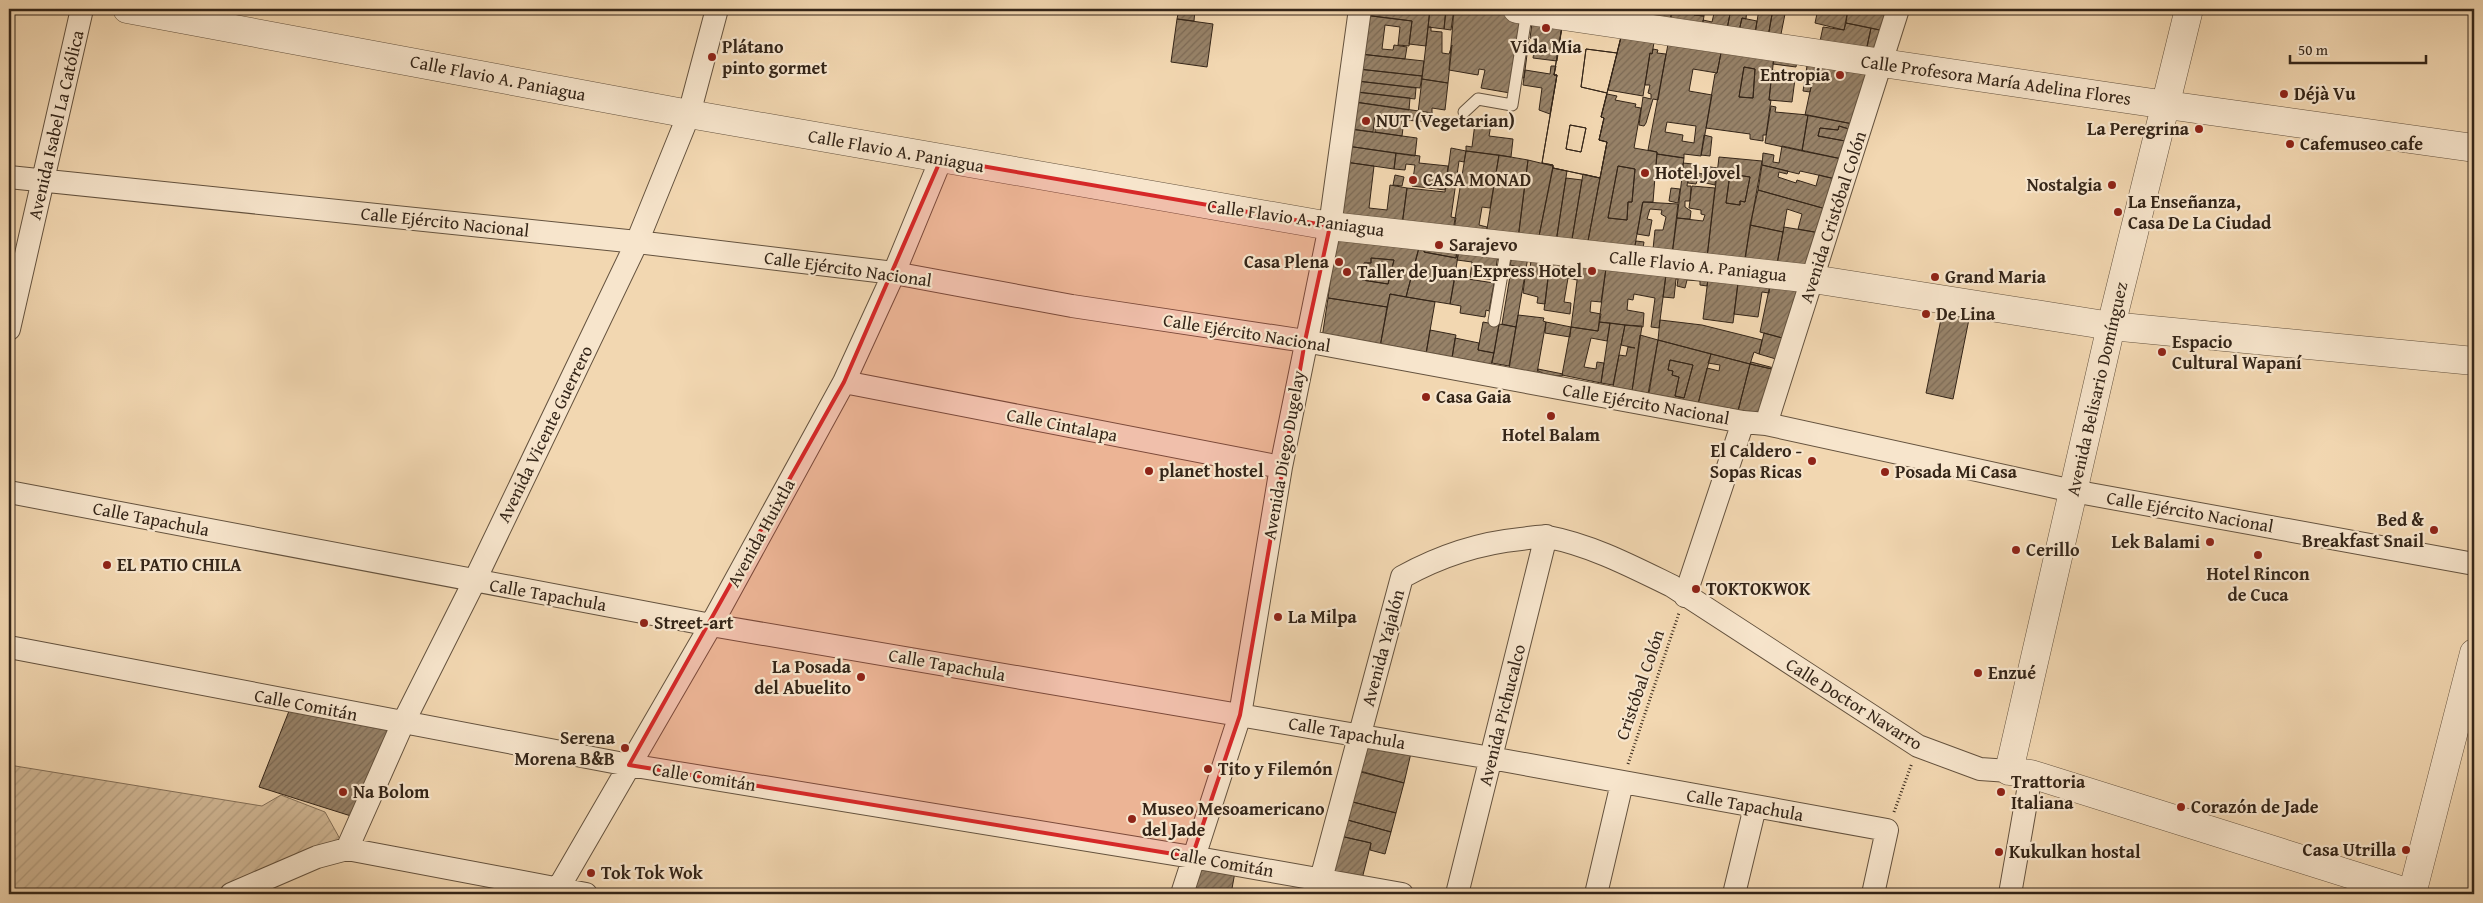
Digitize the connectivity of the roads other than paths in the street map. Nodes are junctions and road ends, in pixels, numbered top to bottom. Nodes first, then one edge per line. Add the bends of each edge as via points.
1 (82, 9) edge
2 (127, 9) edge
3 (717, 9) edge
4 (1360, 9) edge
5 (1522, 9) edge
6 (1898, 9) edge
7 (2189, 9) edge
8 (1881, 63) junction
9 (2167, 105) junction
10 (1464, 112) dead end
11 (689, 114) junction
12 (2474, 148) edge
13 (940, 159) junction
14 (9, 177) edge
15 (44, 180) junction
16 (1330, 226) junction
17 (636, 242) junction
18 (1507, 245) junction
19 (894, 273) junction
20 (1813, 278) junction
21 (1494, 321) dead end
22 (2111, 326) junction
23 (9, 329) edge
24 (1305, 341) junction
25 (2474, 361) edge
26 (844, 382) junction
27 (1744, 422) junction
28 (1766, 424) junction
29 (1280, 468) junction
30 (2073, 491) junction
31 (9, 492) edge
32 (1546, 536) junction
33 (2474, 564) edge
34 (1402, 577) joint
35 (474, 582) junction
36 (1685, 596) junction
37 (710, 625) junction
38 (9, 647) edge
39 (2474, 653) edge
40 (1240, 715) junction
41 (403, 723) junction
42 (1359, 735) junction
43 (1492, 758) junction
44 (629, 765) junction
45 (2020, 773) junction
46 (1622, 783) junction
47 (1755, 807) junction
48 (347, 849) junction
49 (1192, 857) junction
50 (1319, 887) edge
51 (557, 892) edge
52 (231, 894) edge
53 (586, 894) edge
54 (1182, 894) edge
55 (1402, 894) edge
56 (1457, 894) edge
57 (1596, 894) edge
58 (1734, 894) edge
59 (1873, 894) edge
60 (2010, 894) edge
61 (2412, 894) edge

1 - 15 street, Avenida Isabel La Católica
2 - 11 street, Calle Flavio A. Paniagua
3 - 11 street, Avenida Vicente Guerrero
4 - 16 street, Avenida Diego Dugelay
5 - 8 street, Calle Profesora María Adelina Flores
5 - 10 lane via 1512,104 1478,99
6 - 8 street, Avenida Cristóbal Colón
7 - 9 street, Avenida Belisario Domínguez
8 - 9 street, Calle Profesora María Adelina Flores
8 - 20 street, Avenida Cristóbal Colón
9 - 12 street, Calle Profesora María Adelina Flores
9 - 22 street, Avenida Belisario Domínguez
11 - 13 street, Calle Flavio A. Paniagua
11 - 17 street, Avenida Vicente Guerrero
13 - 16 street, Calle Flavio A. Paniagua
13 - 19 street, Avenida Huixtla
14 - 15 street, Calle Ejército Nacional
15 - 17 street, Calle Ejército Nacional
15 - 23 street, Avenida Isabel La Católica
16 - 18 street, Calle Flavio A. Paniagua
16 - 24 street, Avenida Diego Dugelay
17 - 19 street, Calle Ejército Nacional
17 - 35 street, Avenida Vicente Guerrero
18 - 20 street, Calle Flavio A. Paniagua
18 - 21 lane
19 - 24 street, Calle Ejército Nacional via 1072,306
19 - 26 street, Avenida Huixtla
20 - 22 street, Calle Flavio A. Paniagua
20 - 28 street, Avenida Cristóbal Colón
22 - 25 street, Calle Flavio A. Paniagua
22 - 30 street, Avenida Belisario Domínguez
24 - 27 street, Calle Ejército Nacional
24 - 29 street, Avenida Diego Dugelay
26 - 29 street, Calle Cintalapa
26 - 37 street, Avenida Huixtla
27 - 28 street, Calle Ejército Nacional
27 - 36 street
28 - 30 street, Calle Ejército Nacional
29 - 40 street, Avenida Diego Dugelay
30 - 33 street, Calle Ejército Nacional
30 - 45 street, Avenida Belisario Domínguez
31 - 35 street, Calle Tapachula
32 - 34 street, Calle Doctor Navarro via 1486,544 1426,563
32 - 36 street, Calle Doctor Navarro via 1634,567
32 - 43 street, Avenida Pichucalco
34 - 42 street, Avenida Yajalón
35 - 37 street, Calle Tapachula
35 - 41 street, Avenida Vicente Guerrero
36 - 45 street, Calle Doctor Navarro via 1918,746 1980,769
37 - 40 street, Calle Tapachula
37 - 44 street, Avenida Huixtla
38 - 41 street, Calle Comitán
39 - 61 street
40 - 42 street, Calle Tapachula
40 - 49 street, Avenida Diego Dugelay
41 - 44 street, Calle Comitán
41 - 48 street, Avenida Vicente Guerrero
42 - 43 street, Calle Tapachula
42 - 50 street, Avenida Yajalón
43 - 46 street, Calle Tapachula
43 - 56 street, Avenida Pichucalco
44 - 49 street, Calle Comitán
44 - 51 street, Avenida Huixtla
45 - 60 street
45 - 61 street, Calle Doctor Navarro
46 - 47 street, Calle Tapachula
46 - 57 street
47 - 58 street
47 - 59 street, Calle Tapachula via 1887,830
48 - 51 street
48 - 52 street via 317,857
49 - 50 street, Calle Comitán
49 - 54 street, Avenida Diego Dugelay
50 - 55 street, Calle Comitán
51 - 53 street

